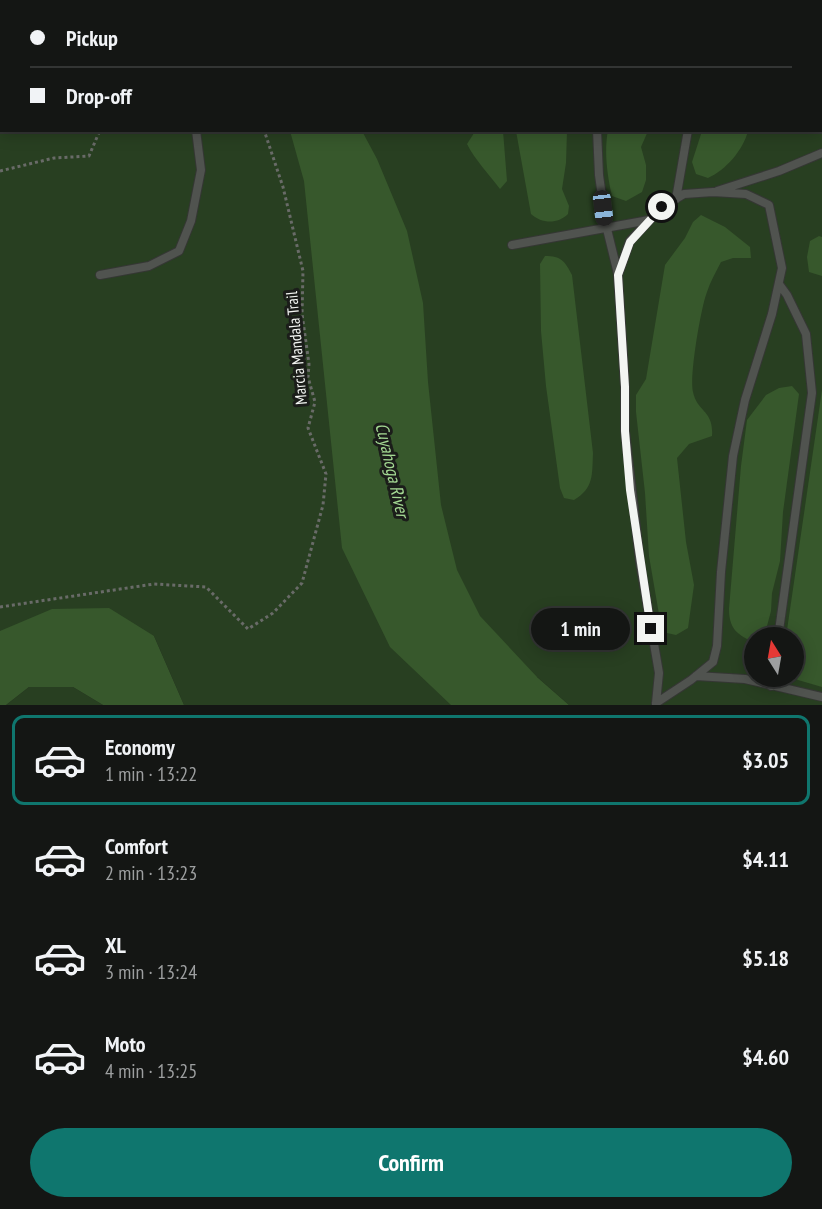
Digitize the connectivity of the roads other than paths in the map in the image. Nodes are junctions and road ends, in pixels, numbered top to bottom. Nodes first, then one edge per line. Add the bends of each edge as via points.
1 (196, 132) edge
2 (597, 132) edge
3 (688, 132) edge
4 (822, 153) edge
5 (713, 192) junction
6 (676, 199) junction
7 (649, 220) junction
8 (606, 228) junction
9 (512, 245) dead end
10 (100, 275) dead end
11 (618, 275) junction
12 (779, 284) junction
13 (780, 627) edge
14 (696, 676) junction
15 (744, 679) edge
16 (775, 687) edge
17 (822, 698) edge
18 (656, 704) edge

1 - 10 lane via 201,170 179,251 149,266
2 - 8 lane
3 - 6 lane
4 - 5 lane
5 - 6 lane via 684,194
5 - 12 lane via 746,194 769,205 782,268
6 - 7 lane
7 - 8 lane
7 - 11 lane via 630,242
8 - 9 lane
8 - 11 lane
11 - 18 lane via 625,431 640,562 659,673
12 - 13 lane via 806,334 812,393
12 - 14 lane via 733,456 717,646 713,662
14 - 15 lane
14 - 18 lane
16 - 17 lane

